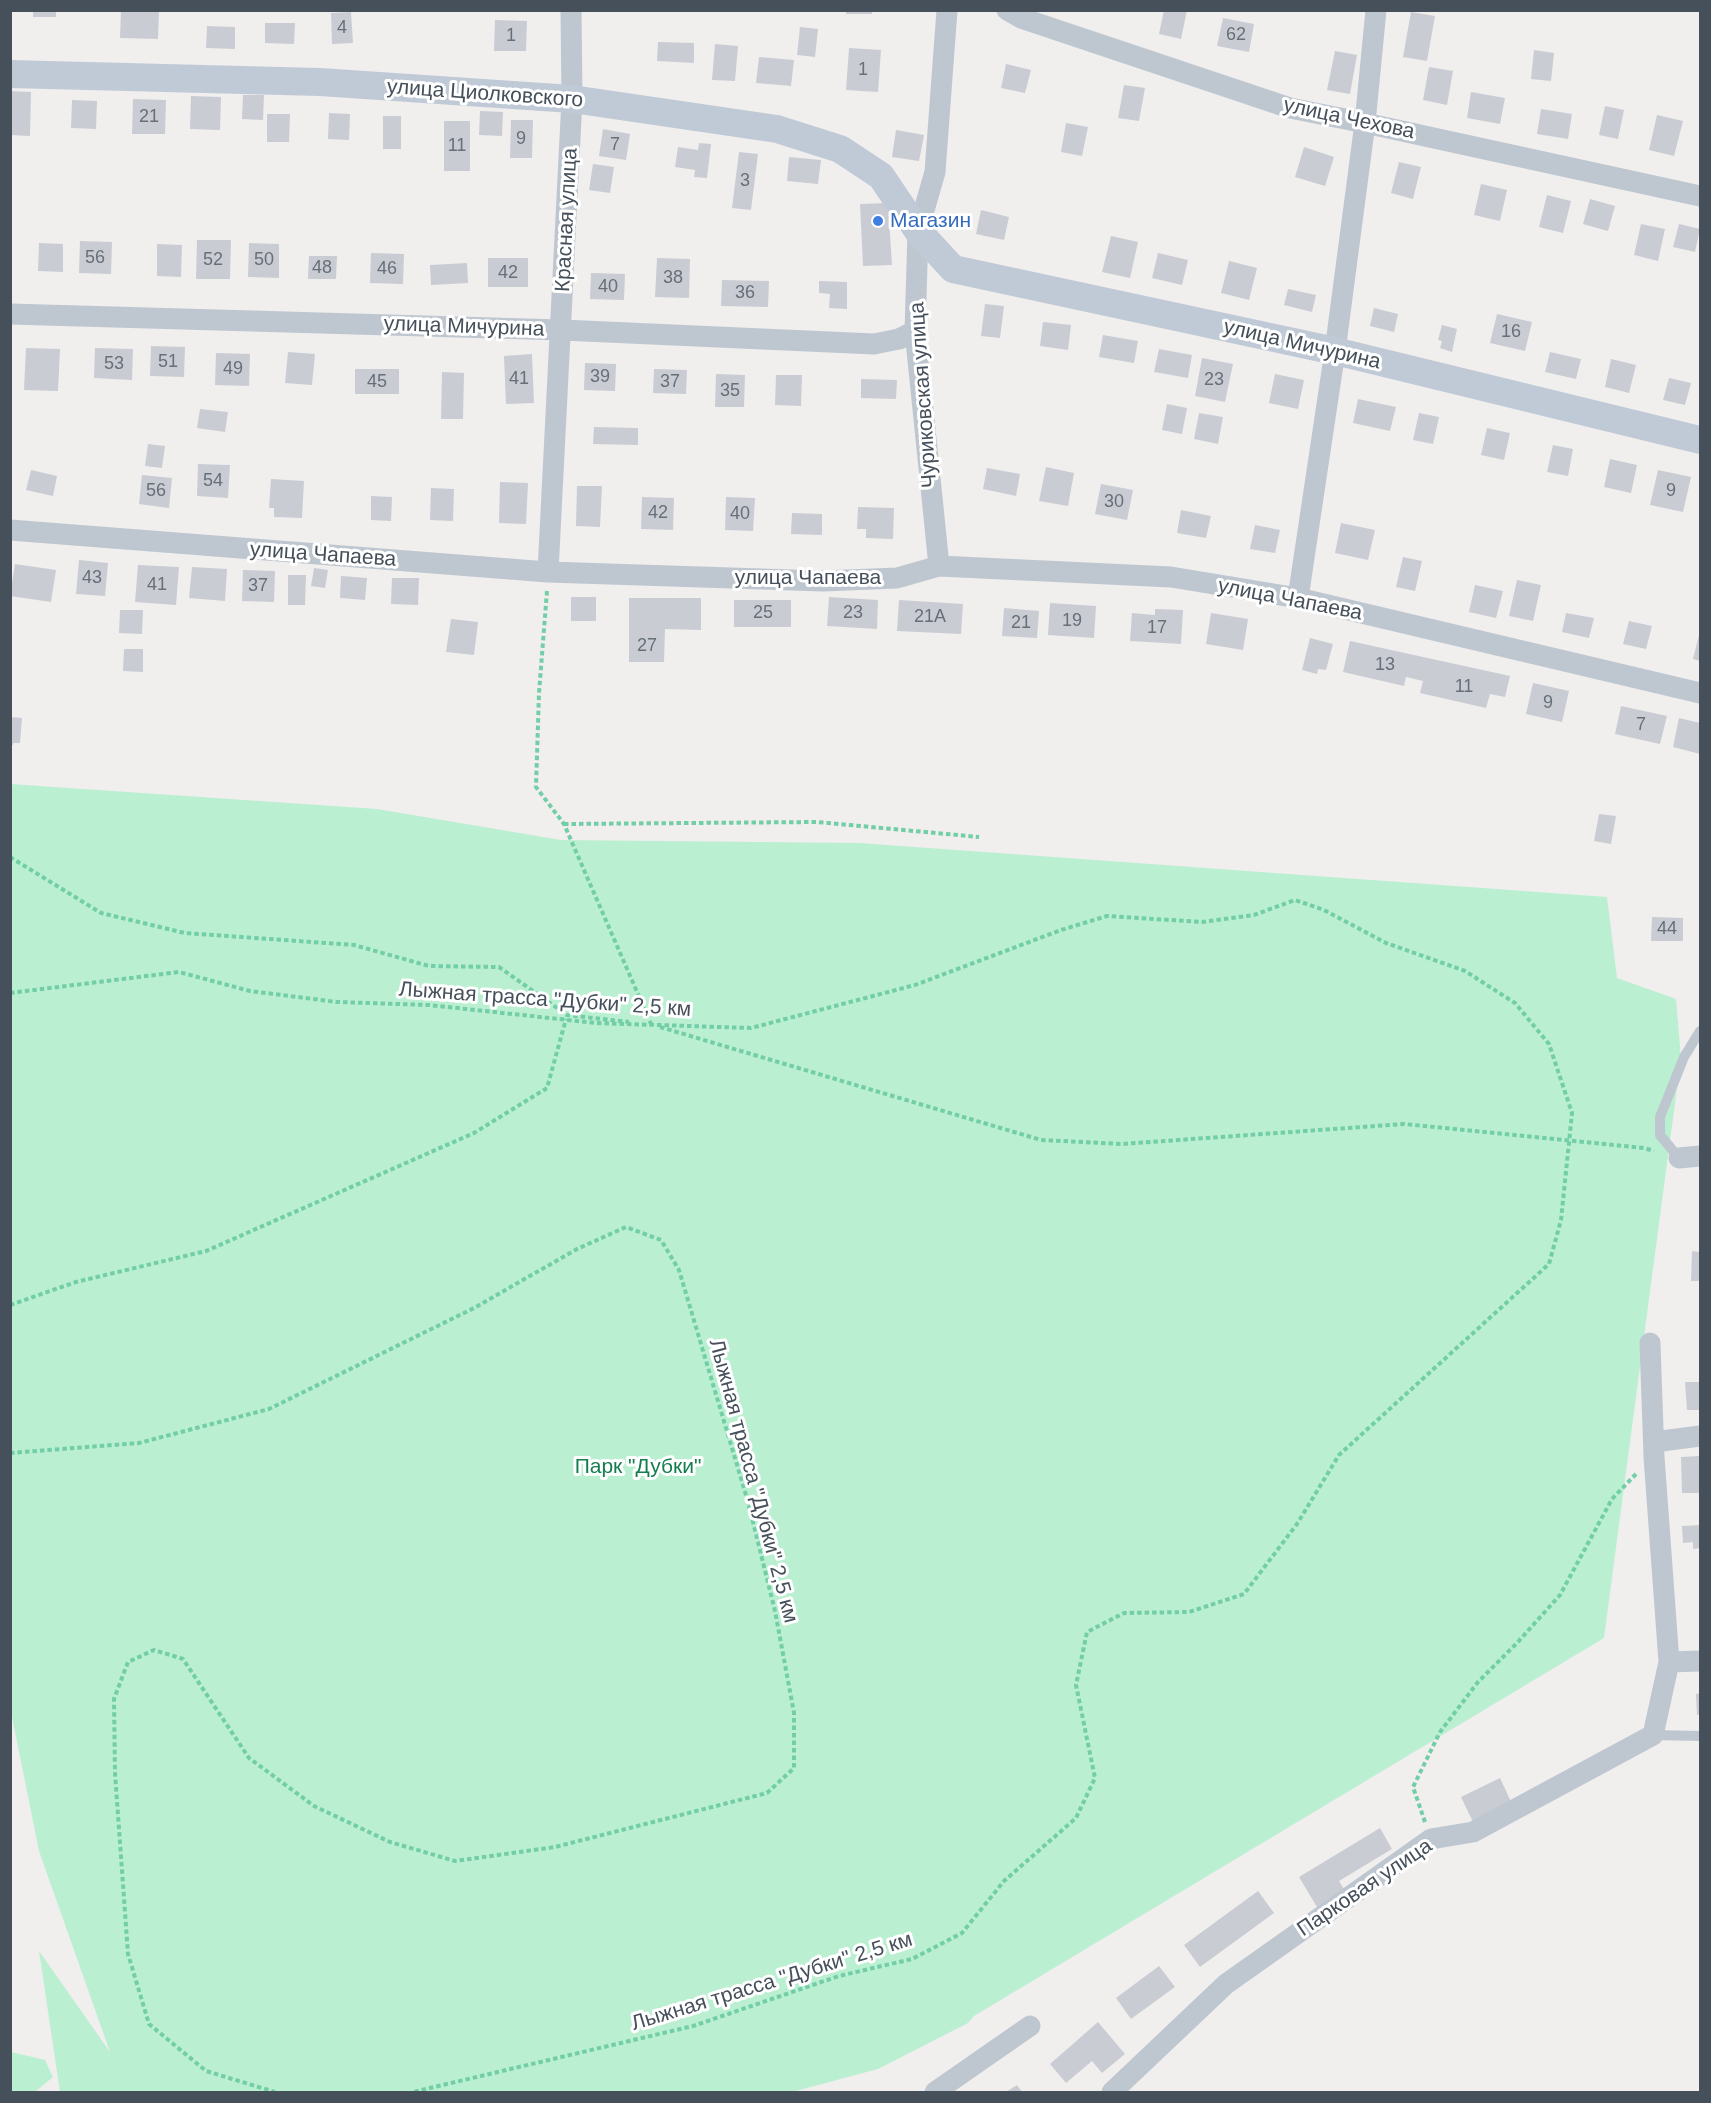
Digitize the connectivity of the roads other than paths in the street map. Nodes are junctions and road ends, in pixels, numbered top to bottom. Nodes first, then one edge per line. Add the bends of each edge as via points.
1 (571, 10) edge
2 (948, 10) edge
3 (1007, 10) edge
4 (1376, 10) edge
5 (10, 74) edge
6 (572, 99) junction
7 (1365, 123) junction
8 (1701, 196) edge
9 (918, 231) junction
10 (10, 314) edge
11 (562, 330) junction
12 (915, 331) junction
13 (1335, 351) junction
14 (1701, 440) edge
15 (10, 530) edge
16 (939, 566) junction
17 (548, 572) junction
18 (1298, 598) junction
19 (1701, 693) edge
20 (1701, 1031) edge
21 (1701, 1155) edge
22 (1679, 1158) joint
23 (1650, 1343) dead end
24 (1701, 1436) edge
25 (1654, 1449) junction
26 (1701, 1661) edge
27 (1669, 1662) junction
28 (1653, 1735) junction
29 (1701, 1736) edge
30 (1030, 2026) dead end
31 (935, 2092) edge
32 (1112, 2092) edge

1 - 6 street, Красная улица
2 - 9 street, Чуриковская улица via 935,172
3 - 7 street, улица Чехова via 1290,108
4 - 7 street
5 - 6 street, улица Циолковского via 320,82
6 - 9 street, улица Циолковского via 777,129 840,149 881,176
6 - 11 street, Красная улица
7 - 8 street, улица Чехова
7 - 13 street
9 - 12 street, Чуриковская улица
9 - 13 street, улица Мичурина via 953,269
10 - 11 street, улица Мичурина
11 - 12 street, улица Мичурина via 874,344
11 - 17 street, Красная улица
12 - 16 street, Чуриковская улица
13 - 14 street, улица Мичурина
13 - 18 street
15 - 17 street, улица Чапаева
16 - 17 street, улица Чапаева via 897,578 823,581
16 - 18 street, улица Чапаева via 1171,577
18 - 19 street, улица Чапаева
20 - 22 lane via 1684,1057 1660,1117 1660,1135
21 - 22 street
23 - 25 street
24 - 25 street
25 - 27 street
26 - 27 street
27 - 28 street
28 - 29 lane
28 - 32 street, Парковая улица via 1473,1832 1431,1839 1226,1984
30 - 31 street

